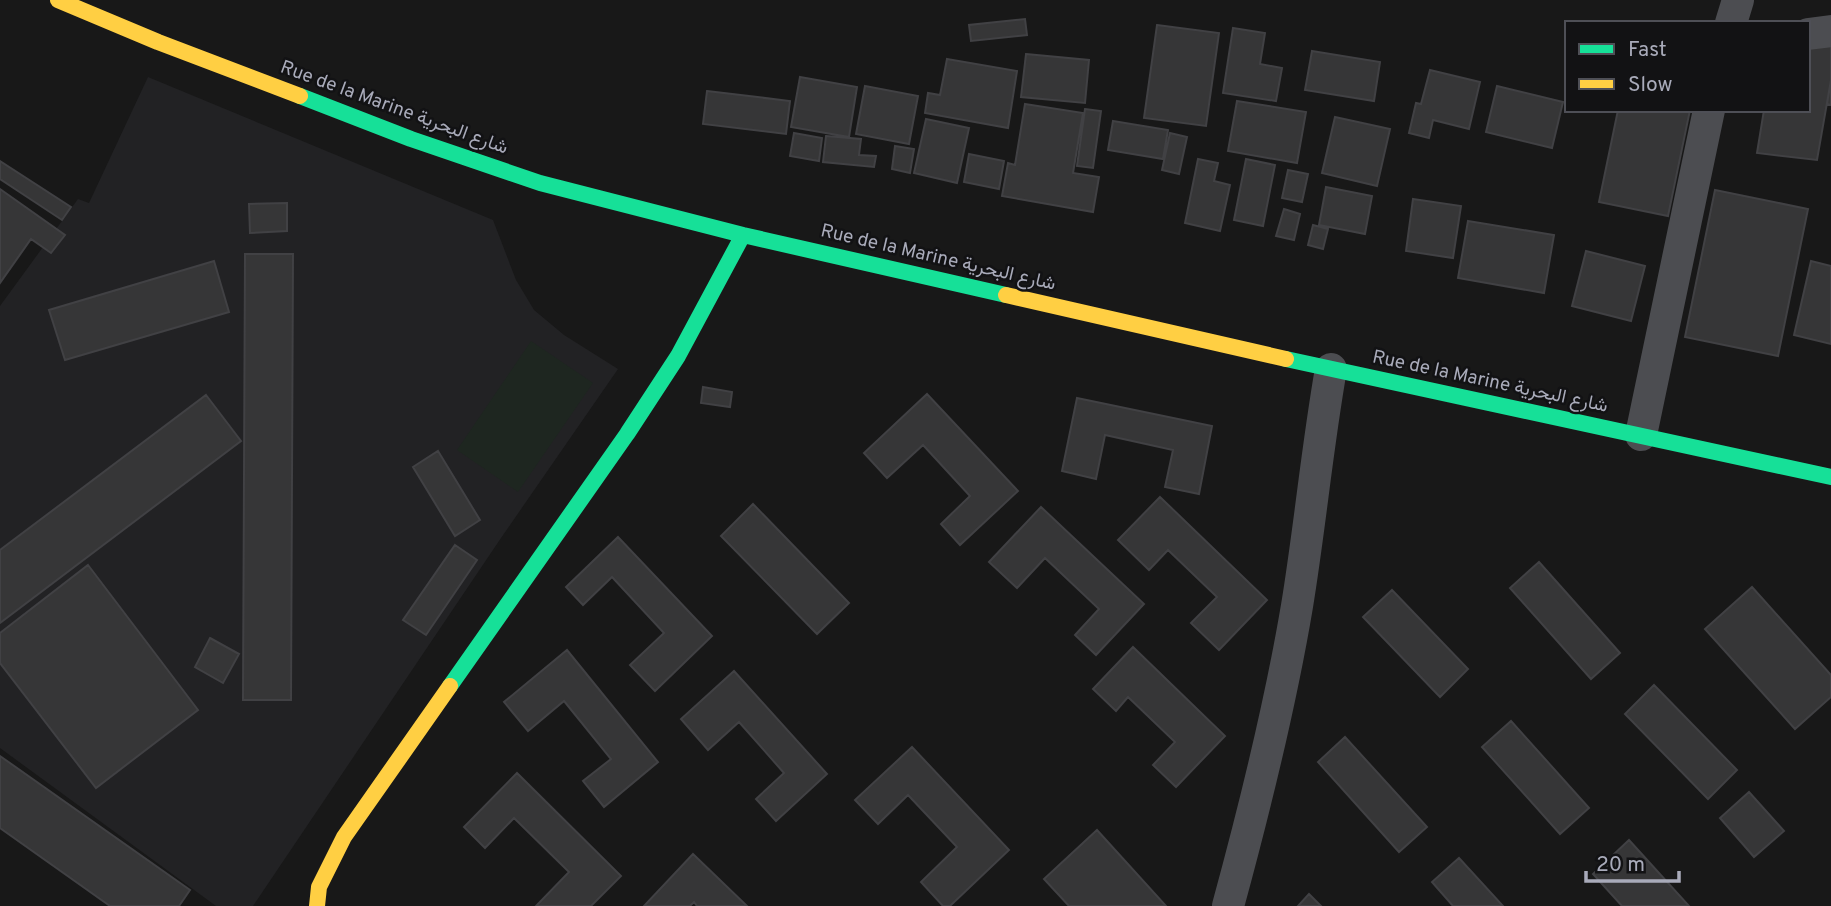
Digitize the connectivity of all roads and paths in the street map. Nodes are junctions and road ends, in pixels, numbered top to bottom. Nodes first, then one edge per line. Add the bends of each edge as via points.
1 (58, 0) edge
2 (1738, 0) edge
3 (1732, 21) edge
4 (1831, 31) edge
5 (1810, 34) edge
6 (1709, 112) edge
7 (743, 235) junction
8 (1331, 369) junction
9 (1641, 435) junction
10 (1831, 477) edge
11 (317, 906) edge
12 (1228, 906) edge

1 - 7 street, Rue de la Marine شارع البحرية via 411,139 540,183
2 - 3 street
4 - 5 street
6 - 9 street
7 - 8 street, Rue de la Marine شارع البحرية
7 - 11 street via 678,356 627,434 344,837 319,887
8 - 9 street, Rue de la Marine شارع البحرية
8 - 12 street via 1297,606 1260,788
9 - 10 street, Rue de la Marine شارع البحرية

